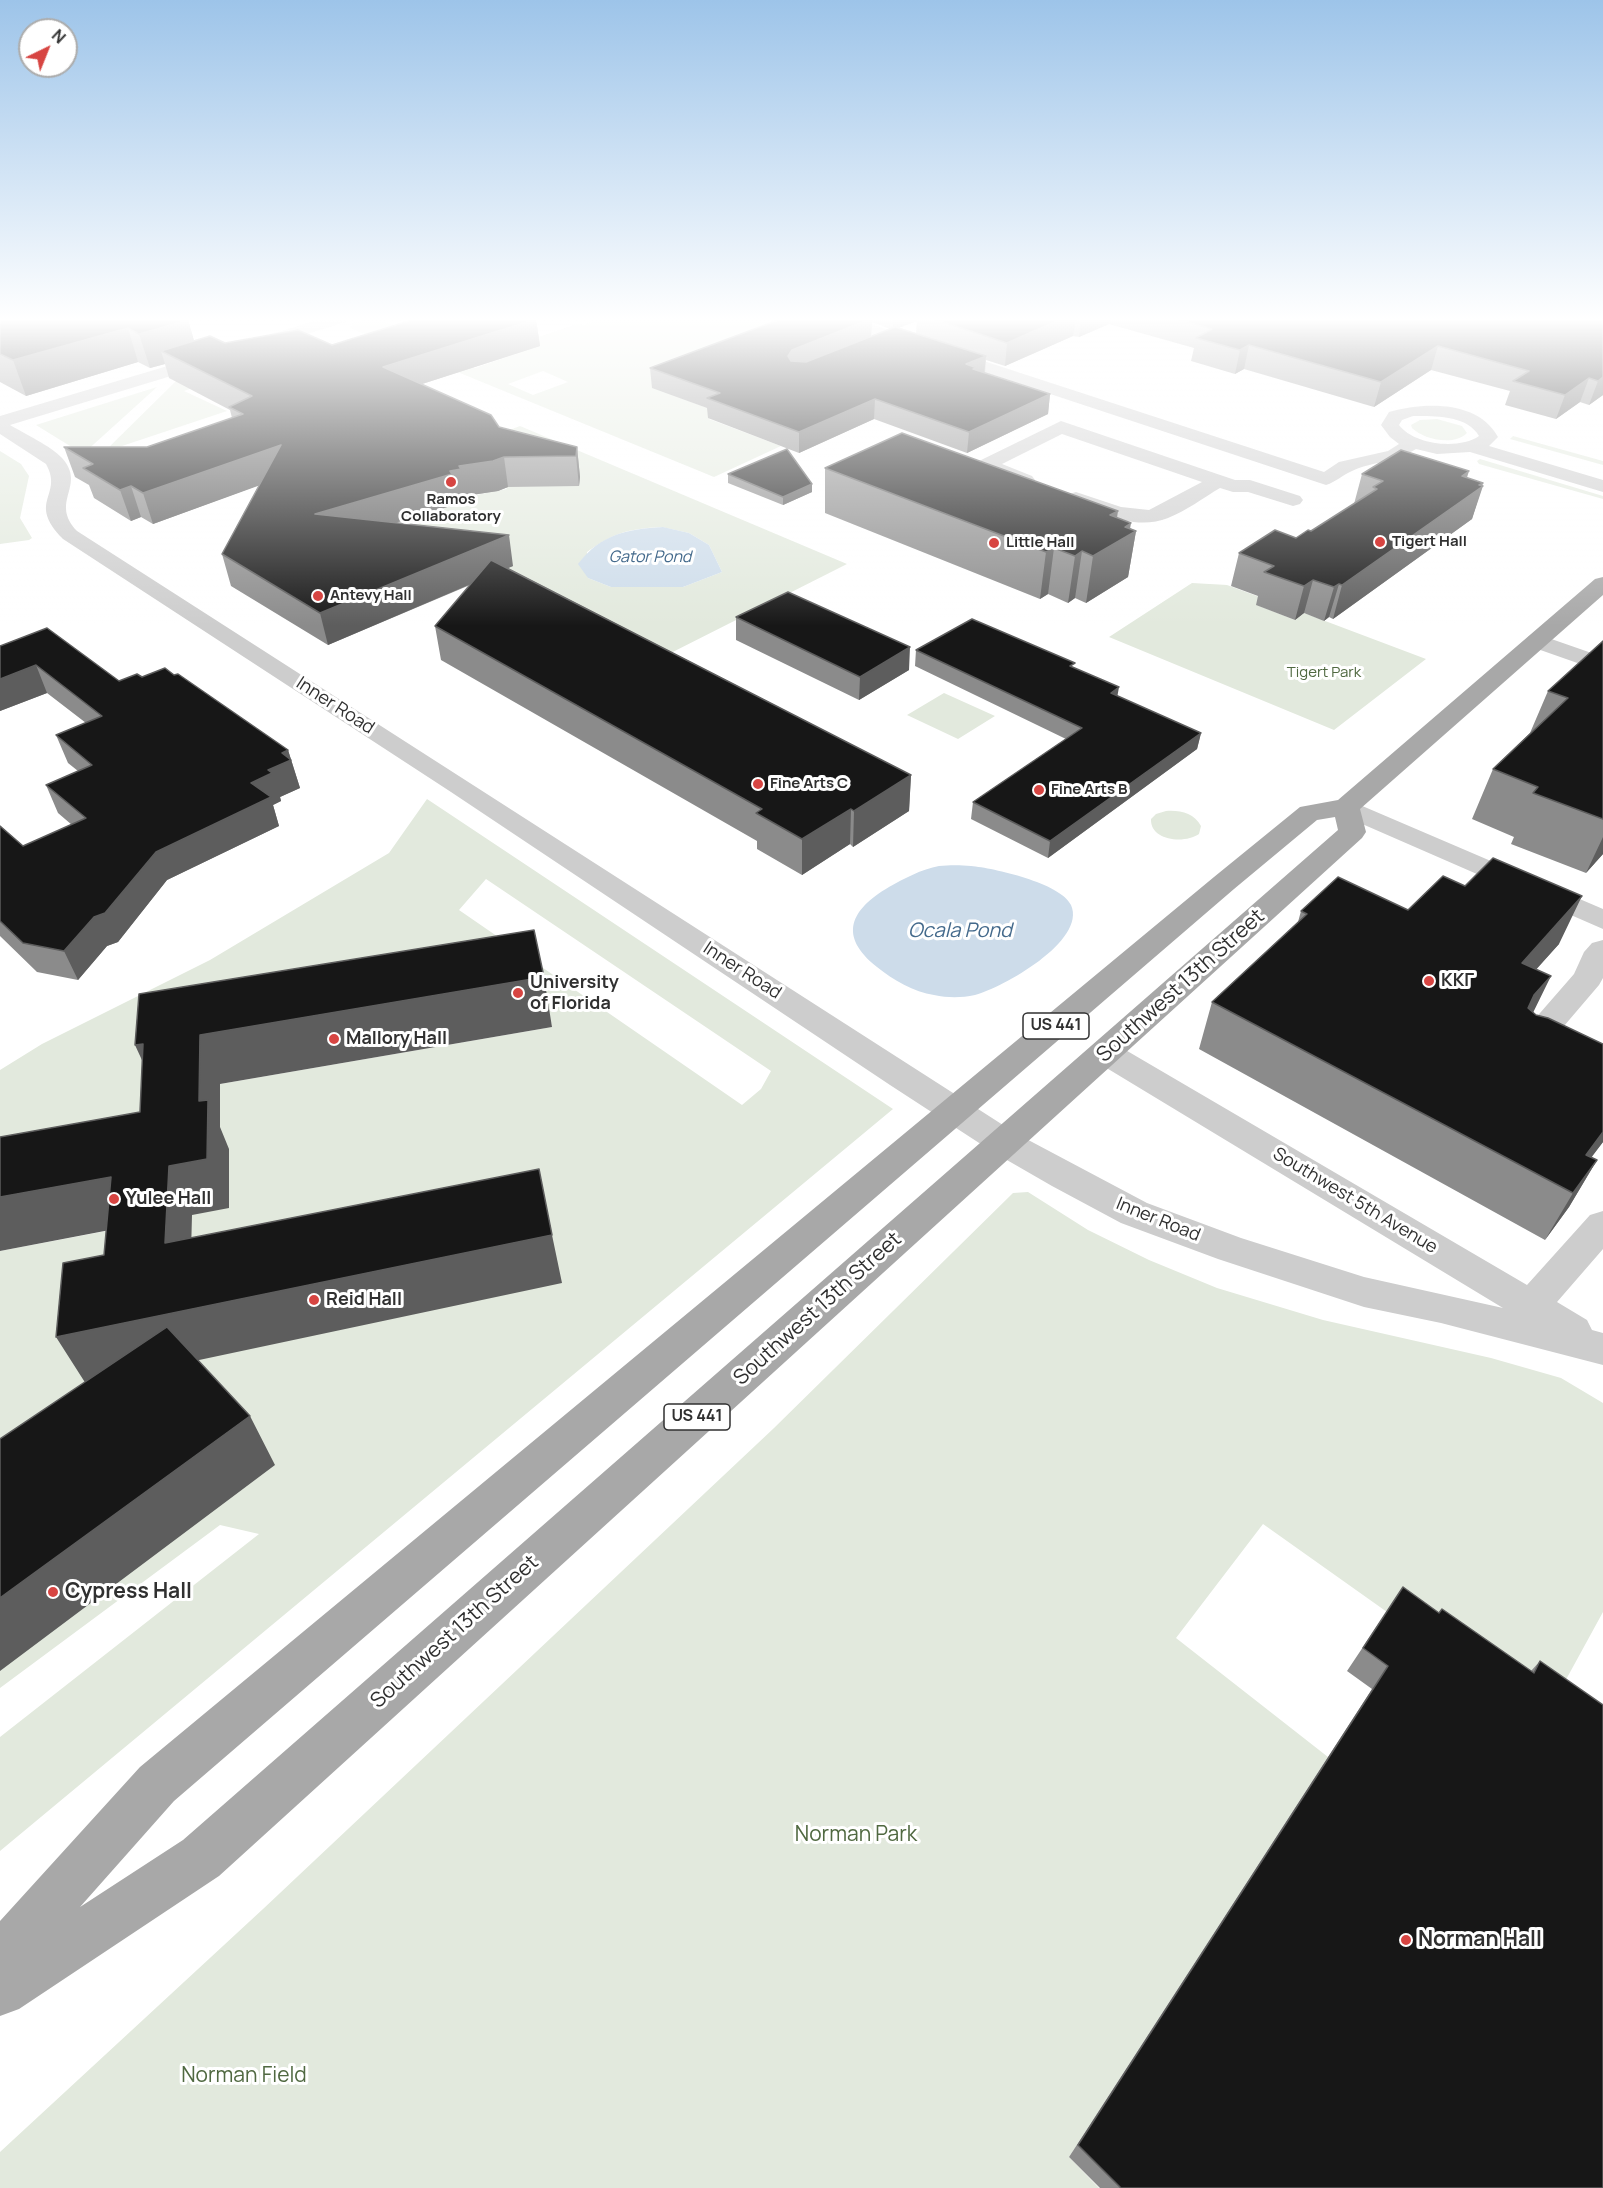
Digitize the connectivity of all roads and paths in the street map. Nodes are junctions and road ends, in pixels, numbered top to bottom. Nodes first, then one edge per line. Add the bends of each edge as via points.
1 (1151, 421) edge
2 (1390, 421) edge
3 (1473, 421) edge
4 (0, 424) edge
5 (1378, 435) junction
6 (1489, 437) junction
7 (1415, 442) junction
8 (1472, 447) junction
9 (1346, 466) junction
10 (1603, 470) edge
11 (1226, 484) junction
12 (1603, 486) edge
13 (1288, 503) dead end
14 (1603, 584) edge
15 (1537, 641) junction
16 (1603, 665) edge
17 (1346, 807) junction
18 (1603, 920) edge
19 (1603, 950) edge
20 (1524, 1052) edge
21 (1106, 1053) junction
22 (956, 1111) junction
23 (1005, 1143) junction
24 (1603, 1226) edge
25 (1532, 1306) junction
26 (1603, 1349) edge
27 (0, 1959) edge
28 (0, 1990) edge

1 - 9 street via 1326,478
2 - 5 street
3 - 6 street via 1486,429
4 - 22 street, Inner Road via 60,469 63,482 53,512 70,535
5 - 7 street via 1398,435
5 - 9 street via 1356,450
6 - 8 street
6 - 10 street
7 - 8 street via 1442,448
7 - 9 street via 1388,458
8 - 12 street
11 - 11 street via 1061,428 986,465 1120,514 1149,517
11 - 13 street via 1240,492
14 - 15 main road
15 - 16 street
15 - 17 main road
17 - 18 street
17 - 21 main road, Southwest 13th Street / US 441 via 1352,832
17 - 22 main road, US 441 via 1309,813
19 - 20 street via 1595,958 1588,978
21 - 23 main road, Southwest 13th Street / US 441
21 - 25 street, Southwest 5th Avenue
22 - 23 street, Inner Road
22 - 27 main road, US 441 via 157,1784
23 - 26 street, Inner Road via 1134,1213 1231,1249 1364,1292
23 - 28 main road, Southwest 13th Street / US 441 via 201,1858
24 - 25 street
25 - 26 street, Southwest 5th Avenue

